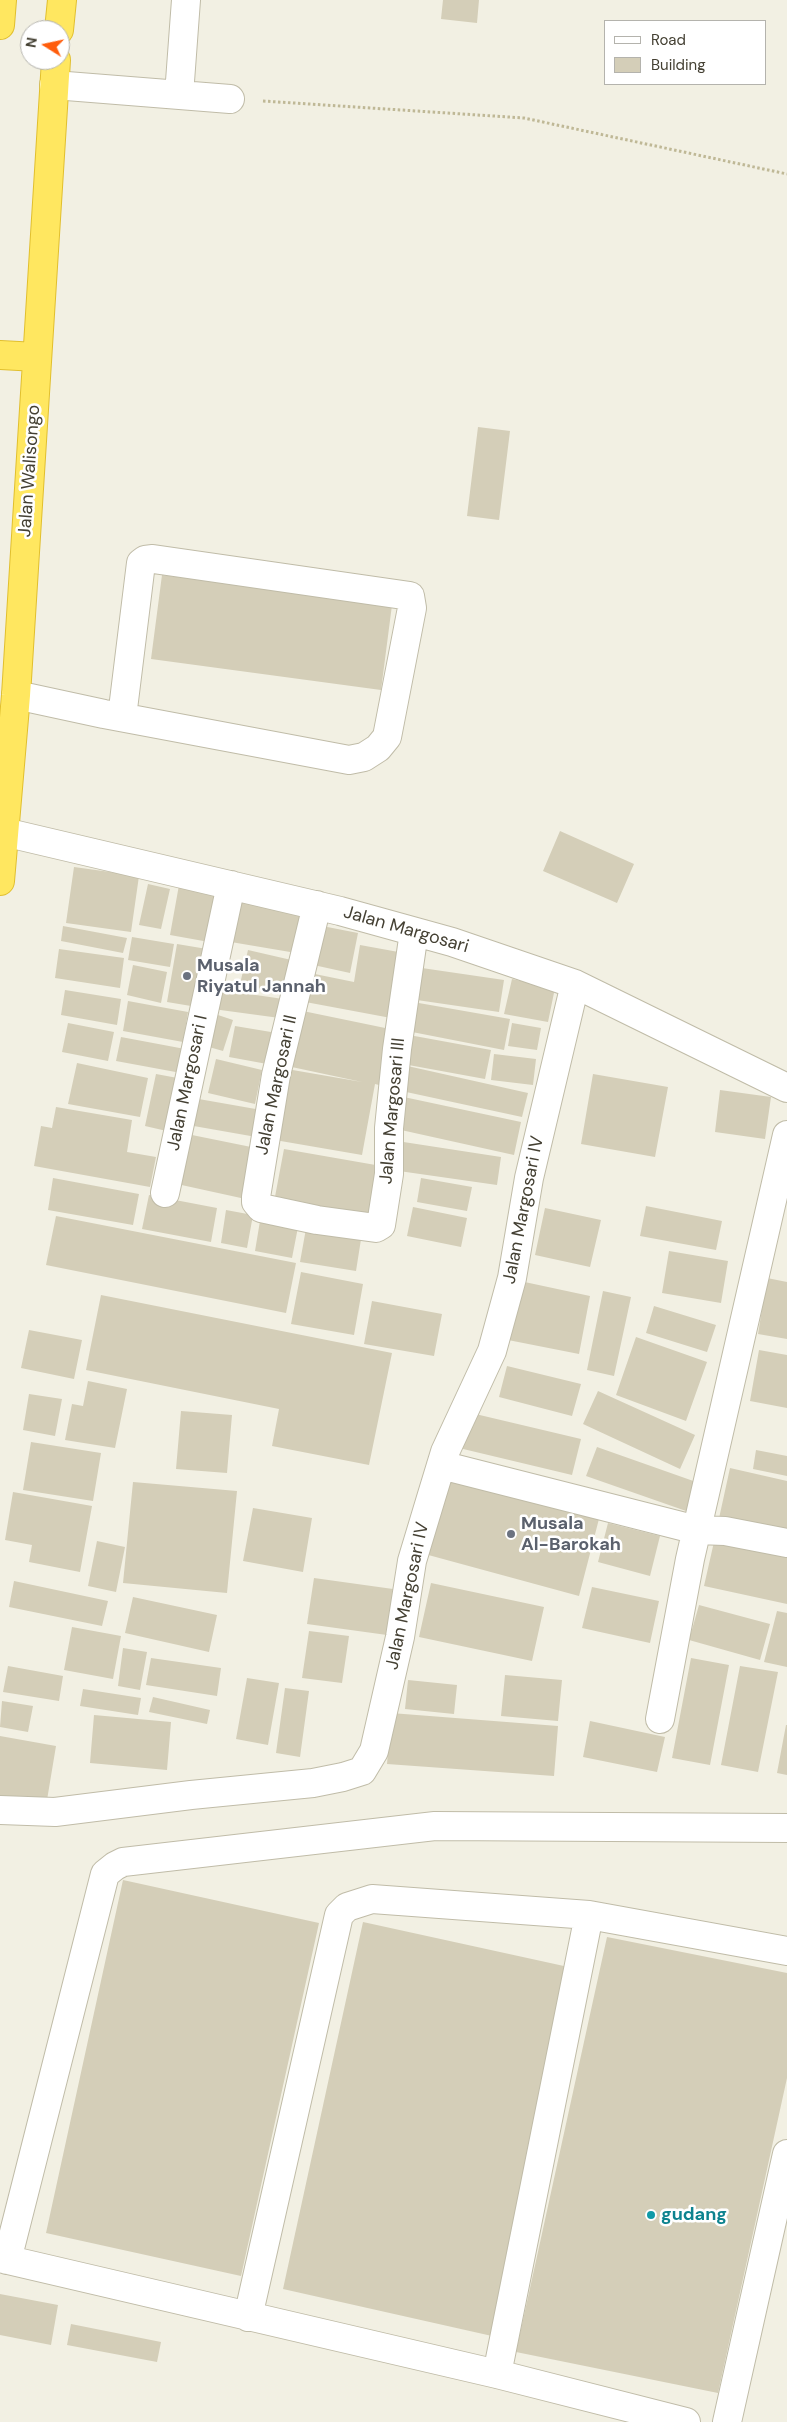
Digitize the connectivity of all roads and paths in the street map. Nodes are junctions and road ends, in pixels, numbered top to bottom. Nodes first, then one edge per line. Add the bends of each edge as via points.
1 (2, 0) edge
2 (62, 0) edge
3 (186, 0) edge
4 (60, 20) edge
5 (0, 24) edge
6 (55, 73) edge
7 (179, 95) junction
8 (230, 99) joint
9 (787, 174) edge
10 (0, 355) edge
11 (37, 356) junction
12 (16, 695) junction
13 (122, 717) junction
14 (4, 832) junction
15 (0, 881) edge
16 (231, 885) junction
17 (317, 905) junction
18 (414, 932) junction
19 (575, 984) junction
20 (787, 1088) edge
21 (787, 1135) edge
22 (165, 1193) dead end
23 (317, 1220) joint
24 (441, 1465) junction
25 (697, 1530) junction
26 (787, 1543) edge
27 (660, 1718) dead end
28 (0, 1810) edge
29 (787, 1828) edge
30 (589, 1915) junction
31 (787, 1951) edge
32 (787, 2154) edge
33 (4, 2259) edge
34 (248, 2316) junction
35 (497, 2374) junction
36 (686, 2422) edge
37 (727, 2422) edge

1 - 5 highway
2 - 4 highway
3 - 7 street
6 - 7 street
6 - 11 highway, Jalan Walisongo
7 - 8 street
8 - 9 path via 524,118
10 - 11 highway
11 - 12 highway, Jalan Walisongo
12 - 13 street
12 - 14 highway, Jalan Walisongo
13 - 13 street via 141,563 145,560 410,596 412,608 387,737 364,757 349,760
14 - 15 highway, Jalan Walisongo
14 - 16 street, Jalan Margosari
16 - 17 street, Jalan Margosari
16 - 22 street, Jalan Margosari I
17 - 18 street, Jalan Margosari
17 - 23 street, Jalan Margosari II via 276,1075 256,1202 261,1208
18 - 19 street, Jalan Margosari
18 - 23 street, Jalan Margosari III via 397,1049 389,1128 389,1174 382,1224 376,1228
19 - 20 street, Jalan Margosari
19 - 24 street, Jalan Margosari IV via 529,1178 512,1278 492,1351
21 - 25 street
24 - 25 street
24 - 28 street, Jalan Margosari IV via 412,1561 400,1637 374,1751 362,1771 313,1783 54,1812
25 - 26 street via 725,1531
25 - 27 street
29 - 33 street via 435,1826 123,1862 115,1866 106,1874
30 - 31 street
30 - 34 street via 372,1899 347,1907 339,1915
30 - 35 street
32 - 37 street
33 - 34 street
34 - 35 street
35 - 36 street

